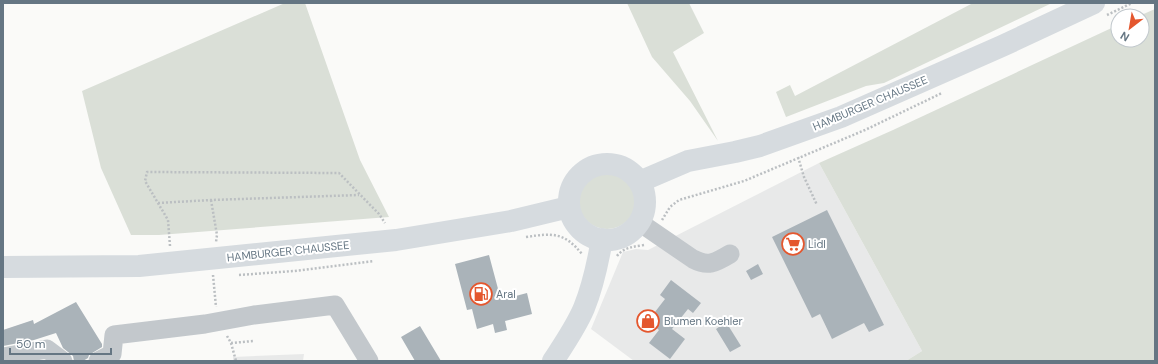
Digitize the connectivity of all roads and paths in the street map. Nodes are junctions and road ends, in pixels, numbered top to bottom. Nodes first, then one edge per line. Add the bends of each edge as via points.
1 (1132, 3) edge
2 (1098, 10) edge
3 (946, 91) dead end
4 (798, 157) junction
5 (639, 182) junction
6 (360, 195) junction
7 (210, 200) junction
8 (158, 203) junction
9 (817, 205) dead end
10 (569, 207) junction
11 (646, 228) junction
12 (602, 239) junction
13 (396, 240) junction
14 (730, 254) dead end
15 (214, 259) junction
16 (614, 260) dead end
17 (168, 263) junction
18 (3, 267) edge
19 (231, 343) dead end
20 (3, 357) edge
21 (62, 361) edge
22 (98, 361) edge
23 (236, 361) edge
24 (369, 361) edge
25 (553, 361) edge

1 - 2 path
2 - 5 main road, HAMBURGER CHAUSSEE via 1002,46 841,118 760,146 688,161
3 - 4 path via 865,130
4 - 9 path
4 - 11 path via 744,180 679,200
5 - 10 main road via 631,172 620,166 594,166 582,172 574,182 569,194
5 - 11 main road via 644,192 643,213
6 - 7 path
6 - 8 path via 340,173 147,172 145,181
6 - 13 path via 379,214
7 - 8 path
7 - 15 path via 217,236
8 - 17 path via 168,220
10 - 12 main road via 580,229 590,236
10 - 13 main road, HAMBURGER CHAUSSEE via 511,221
11 - 12 main road via 632,230 612,239
11 - 14 lane via 702,264 714,262
11 - 16 path via 645,245 627,248
12 - 25 main road via 584,309
13 - 15 main road, HAMBURGER CHAUSSEE
15 - 17 main road, HAMBURGER CHAUSSEE
17 - 18 main road, HAMBURGER CHAUSSEE via 139,266
19 - 23 path
20 - 21 lane via 46,349
22 - 24 lane via 112,354 114,335 336,305

